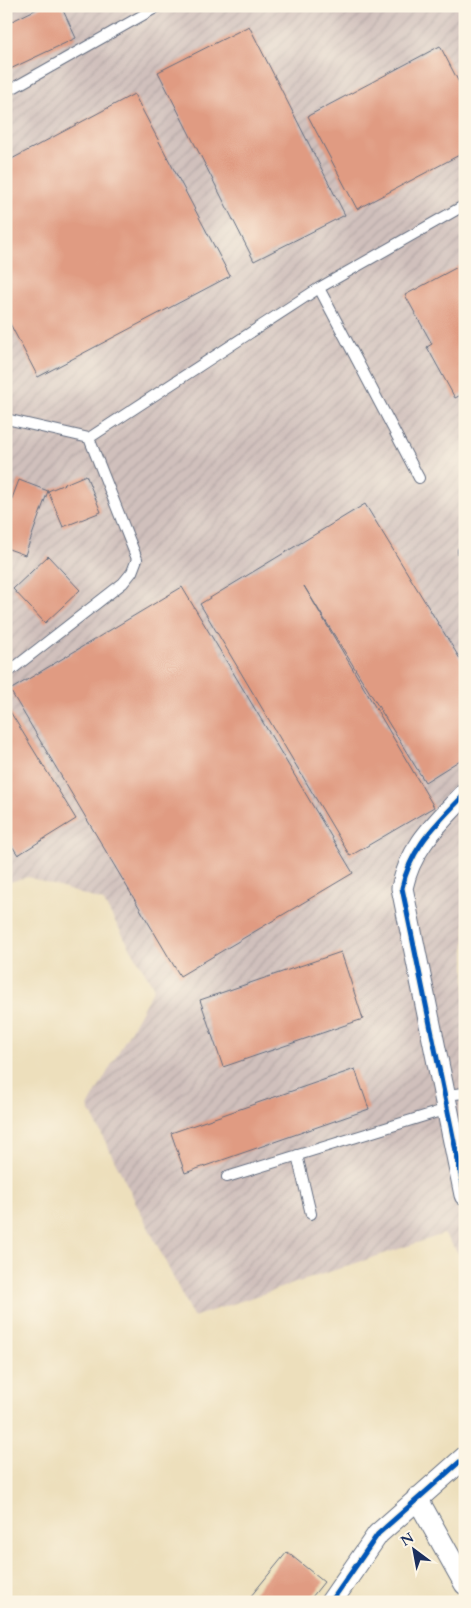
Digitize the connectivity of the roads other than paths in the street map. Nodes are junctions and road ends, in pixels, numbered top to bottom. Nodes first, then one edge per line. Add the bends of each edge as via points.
1 (159, 6) edge
2 (6, 92) edge
3 (465, 205) edge
4 (319, 288) junction
5 (6, 419) edge
6 (89, 438) junction
7 (419, 478) dead end
8 (465, 550) edge
9 (465, 556) edge
10 (6, 674) edge
11 (465, 794) edge
12 (452, 1099) edge
13 (297, 1155) junction
14 (227, 1177) dead end
15 (465, 1195) edge
16 (311, 1214) dead end
17 (465, 1457) edge
18 (417, 1498) junction
19 (465, 1584) edge
20 (331, 1602) edge

1 - 2 lane
3 - 4 lane
4 - 6 lane
4 - 7 lane
5 - 6 lane
6 - 10 lane via 137,559 132,572 122,583
8 - 9 lane
11 - 12 street via 427,835 407,866 402,888
12 - 13 lane
12 - 15 street
13 - 14 lane
13 - 16 lane
17 - 18 street
18 - 19 street
18 - 20 street via 378,1534

